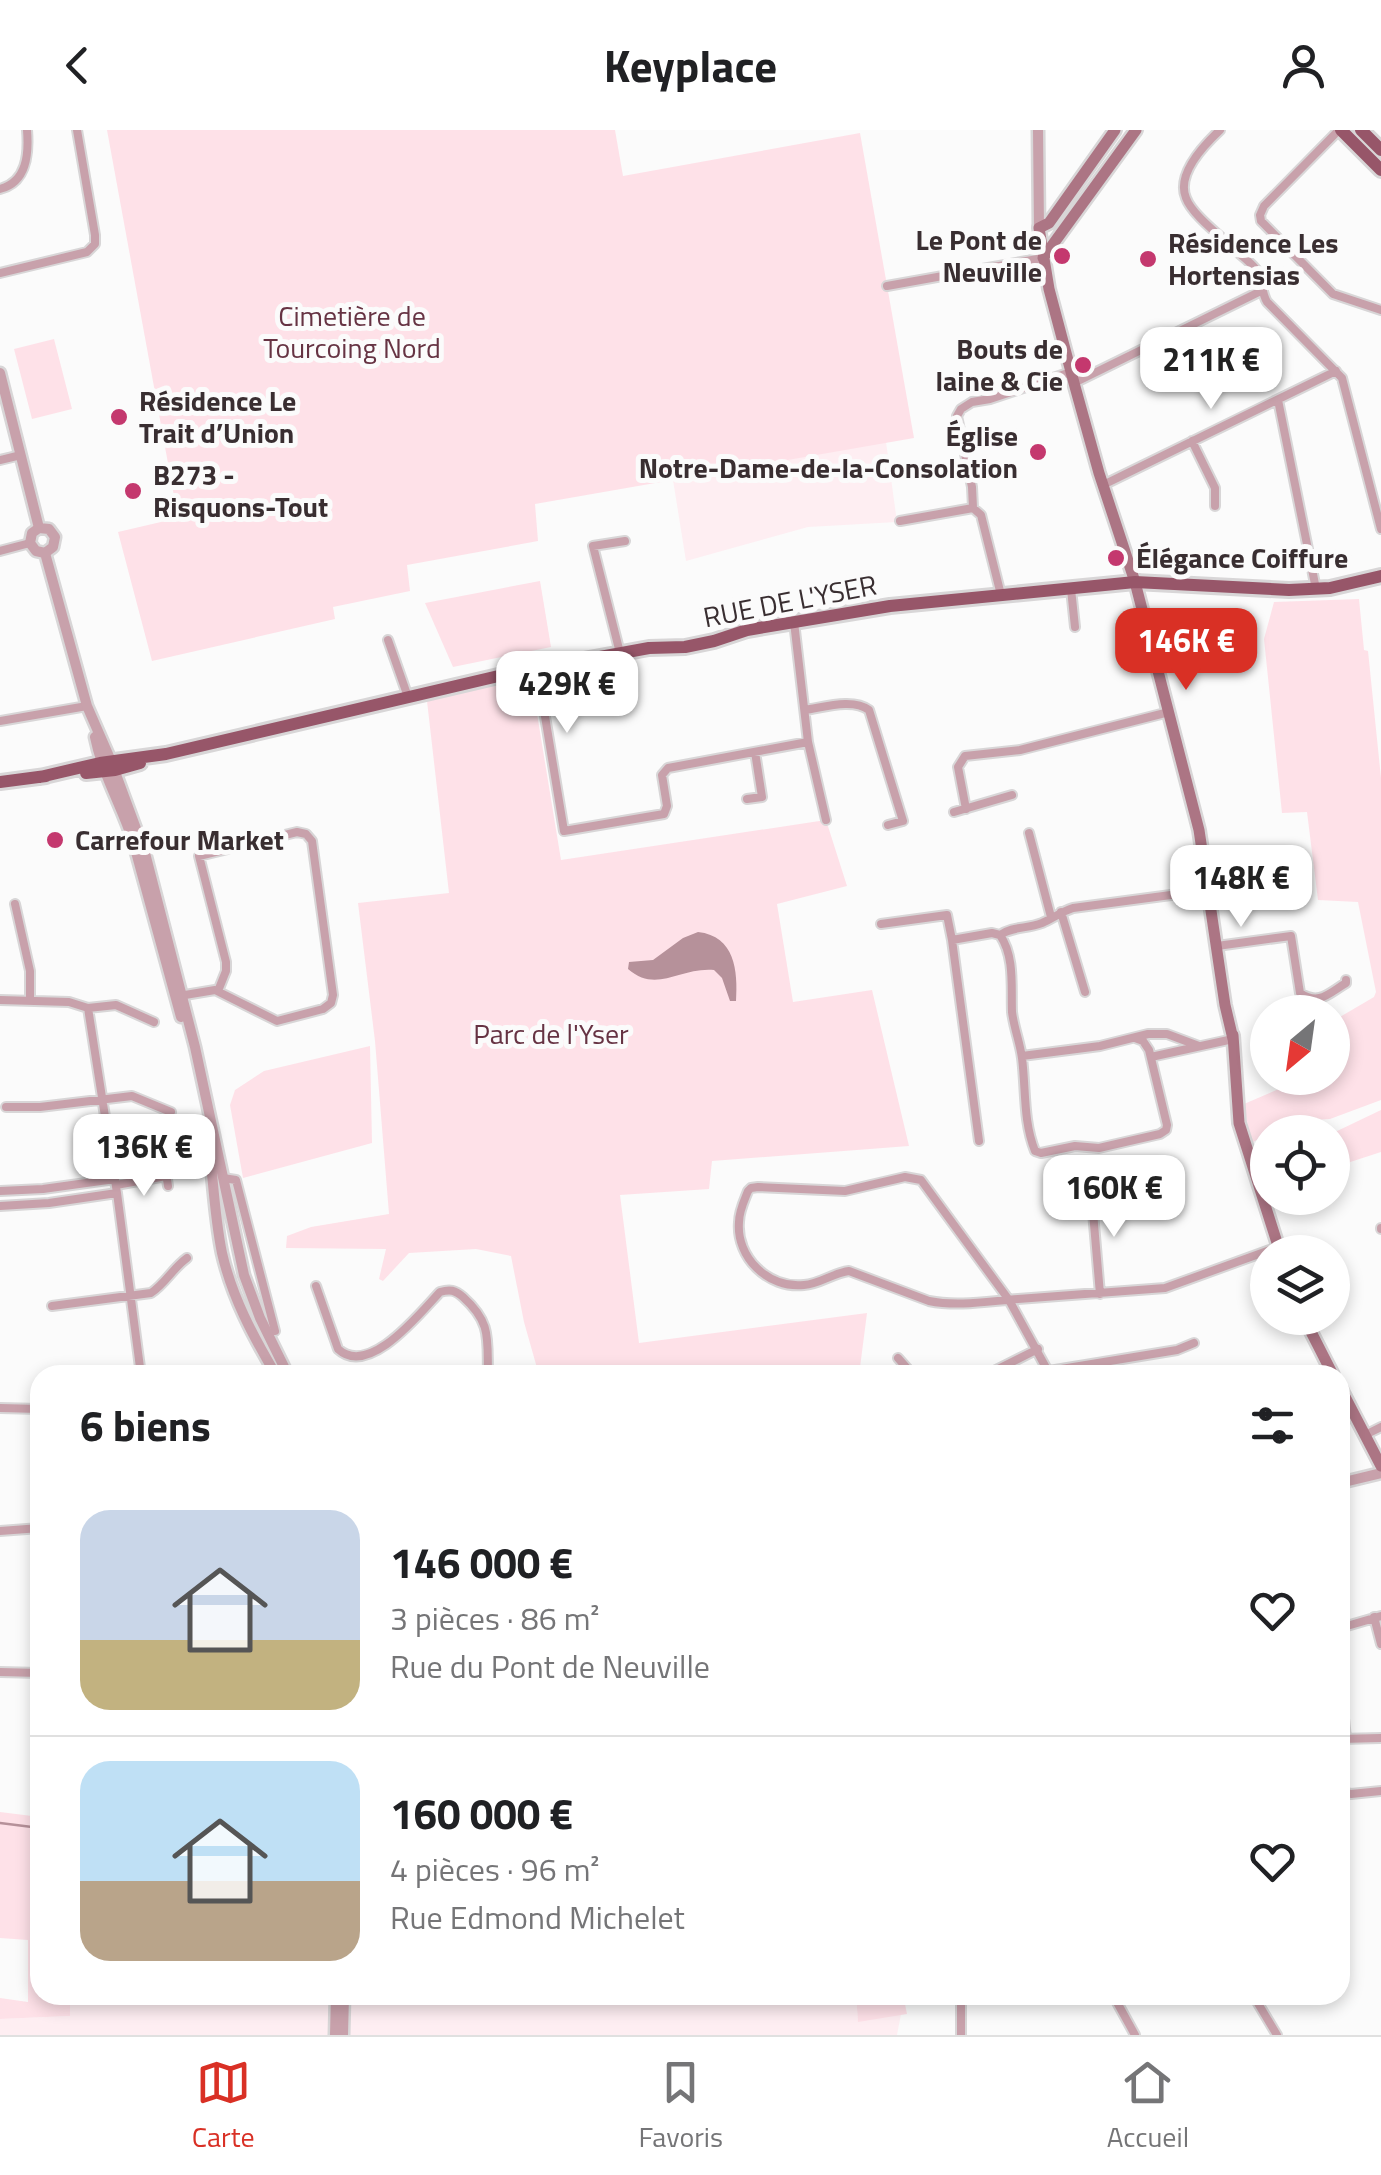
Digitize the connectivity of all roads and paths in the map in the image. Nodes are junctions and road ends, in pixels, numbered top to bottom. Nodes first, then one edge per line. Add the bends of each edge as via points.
1 (27, 130) edge
2 (77, 130) edge
3 (1038, 130) edge
4 (1115, 130) edge
5 (1136, 130) edge
6 (1220, 130) edge
7 (1340, 130) edge
8 (1360, 130) edge
9 (1381, 150) edge
10 (1381, 170) edge
11 (0, 190) edge
12 (1039, 228) junction
13 (1043, 258) junction
14 (0, 273) edge
15 (888, 286) dead end
16 (1261, 292) junction
17 (1381, 310) edge
18 (1336, 371) junction
19 (0, 374) edge
20 (1073, 377) junction
21 (1278, 400) junction
22 (1192, 441) junction
23 (21, 455) junction
24 (0, 460) edge
25 (1103, 485) junction
26 (1216, 506) dead end
27 (973, 508) junction
28 (900, 522) dead end
29 (39, 528) junction
30 (1381, 530) edge
31 (625, 541) dead end
32 (30, 543) junction
33 (0, 551) edge
34 (45, 552) junction
35 (1381, 576) edge
36 (1135, 582) junction
37 (1071, 588) junction
38 (1316, 589) junction
39 (1001, 595) junction
40 (794, 622) junction
41 (1075, 627) dead end
42 (388, 640) dead end
43 (620, 653) junction
44 (537, 668) junction
45 (408, 697) junction
46 (805, 710) junction
47 (89, 711) junction
48 (1169, 712) junction
49 (0, 721) edge
50 (808, 742) junction
51 (755, 752) junction
52 (107, 766) junction
53 (0, 782) edge
54 (1012, 795) dead end
55 (748, 799) dead end
56 (966, 809) junction
57 (954, 812) dead end
58 (826, 820) dead end
59 (888, 825) dead end
60 (1029, 833) dead end
61 (1212, 890) junction
62 (15, 904) dead end
63 (1061, 912) junction
64 (1050, 917) junction
65 (881, 924) dead end
66 (1000, 936) junction
67 (952, 940) junction
68 (1220, 946) junction
69 (1346, 980) dead end
70 (218, 991) junction
71 (1085, 992) dead end
72 (179, 996) junction
73 (0, 1000) edge
74 (30, 1001) junction
75 (88, 1008) junction
76 (154, 1022) dead end
77 (1134, 1038) junction
78 (1233, 1039) junction
79 (1198, 1046) junction
80 (1022, 1056) junction
81 (1150, 1057) junction
82 (102, 1099) junction
83 (6, 1107) dead end
84 (171, 1112) dead end
85 (979, 1142) dead end
86 (210, 1152) junction
87 (166, 1176) dead end
88 (222, 1178) junction
89 (116, 1186) junction
90 (1091, 1189) dead end
91 (0, 1192) edge
92 (214, 1193) junction
93 (0, 1206) edge
94 (1274, 1235) edge
95 (187, 1258) dead end
96 (1250, 1260) edge
97 (316, 1286) dead end
98 (1100, 1294) junction
99 (130, 1296) junction
100 (1009, 1300) junction
101 (52, 1306) dead end
102 (275, 1331) dead end
103 (1313, 1335) edge
104 (1194, 1343) dead end
105 (1038, 1349) junction
106 (898, 1358) dead end
107 (140, 1365) edge
108 (271, 1365) edge
109 (283, 1365) edge
110 (488, 1365) edge
111 (904, 1365) edge
112 (1006, 1365) edge
113 (1046, 1365) edge
114 (1094, 1365) edge
115 (1329, 1365) edge
116 (1350, 1407) edge
117 (0, 1408) edge
118 (30, 1409) edge
119 (1381, 1427) edge
120 (1365, 1435) junction
121 (1381, 1470) edge
122 (1350, 1480) edge
123 (30, 1529) edge
124 (0, 1531) edge
125 (1378, 1617) edge
126 (1350, 1625) edge
127 (1381, 1644) edge
128 (0, 1672) edge
129 (30, 1673) edge
130 (1350, 1738) edge
131 (1381, 1738) edge
132 (1381, 1791) edge
133 (1350, 1794) edge
134 (336, 2005) edge
135 (344, 2005) edge
136 (961, 2005) edge
137 (1118, 2005) edge
138 (1260, 2005) edge
139 (335, 2035) edge
140 (343, 2035) edge
141 (962, 2035) edge
142 (1134, 2035) edge
143 (1277, 2035) edge

1 - 11 street via 22,173
2 - 14 street via 93,247
3 - 12 street
4 - 12 main road via 1050,223
5 - 13 main road
6 - 16 street via 1194,161 1185,195 1257,271
7 - 10 main road
7 - 17 street via 1261,210 1261,221 1333,294
8 - 9 main road
12 - 13 main road
13 - 15 street
13 - 20 main road
16 - 18 street
16 - 20 street
18 - 21 street
18 - 30 street
19 - 23 street
20 - 25 main road
20 - 27 street via 972,402 959,412
21 - 22 street
21 - 38 street
22 - 25 street
22 - 26 street
23 - 24 street
23 - 29 street
25 - 36 main road
27 - 28 street
27 - 39 street via 981,515
29 - 32 street
29 - 34 street via 55,537
31 - 43 street via 594,546
32 - 33 street
32 - 34 street
34 - 47 street
35 - 38 main road, RUE DE L'YSER
36 - 37 main road, RUE DE L'YSER
36 - 38 main road, RUE DE L'YSER
36 - 48 main road
37 - 39 main road, RUE DE L'YSER
37 - 41 street
39 - 40 main road, RUE DE L'YSER
40 - 43 main road, RUE DE L'YSER via 685,647
40 - 46 street
42 - 45 street
43 - 44 main road, RUE DE L'YSER
44 - 45 main road, RUE DE L'YSER
44 - 51 street via 564,832 662,815 666,769
45 - 52 main road, RUE DE L'YSER
46 - 50 street
46 - 59 street via 855,704 869,710 903,820
47 - 49 street
47 - 52 street
48 - 56 street via 1020,750 965,756 958,771
48 - 61 main road
50 - 51 street
50 - 58 street
51 - 55 street via 762,796
52 - 53 main road, RUE DE L'YSER
52 - 72 street
54 - 56 street
56 - 57 street
60 - 64 street
61 - 63 street
61 - 68 main road
62 - 74 street
63 - 64 street
63 - 71 street
64 - 66 street
65 - 67 street via 947,916
66 - 67 street
66 - 80 street
67 - 85 street
68 - 69 street via 1291,936 1300,994 1311,1000
68 - 78 main road
70 - 70 street via 277,1021 331,1004 306,834 199,856 226,962
70 - 72 street
72 - 86 street
72 - 88 street
73 - 74 street
74 - 75 street
75 - 76 street via 116,1005
75 - 82 street
77 - 79 street via 1164,1034
77 - 80 street
77 - 81 street via 1146,1044
78 - 79 street
78 - 94 main road via 1239,1123
79 - 81 street
80 - 81 street via 1032,1148 1040,1153 1164,1132
82 - 83 street
82 - 84 street via 136,1096
82 - 89 street
86 - 88 street
86 - 92 street
87 - 89 street
88 - 92 street
88 - 102 street via 236,1180
88 - 109 street via 244,1275
89 - 91 street
89 - 93 street via 49,1203
89 - 99 street
90 - 98 street
92 - 108 street via 230,1280
95 - 99 street via 154,1291
96 - 98 street via 1165,1288
97 - 110 street via 338,1349 353,1357 385,1347 440,1292 456,1292 486,1325
98 - 100 street
99 - 101 street
99 - 107 street
100 - 100 street via 916,1178 852,1191 748,1191 740,1240 752,1263 772,1279 806,1285 849,1271 930,1301
100 - 105 street
103 - 115 main road
104 - 114 street
105 - 112 street
105 - 113 street
106 - 111 street
116 - 120 main road
117 - 118 street
119 - 120 street
120 - 121 main road
121 - 122 street
123 - 124 street
125 - 126 street
125 - 127 street
128 - 129 street
130 - 131 street
132 - 133 street
134 - 139 street
135 - 140 street
136 - 141 street
137 - 142 street
138 - 143 street

